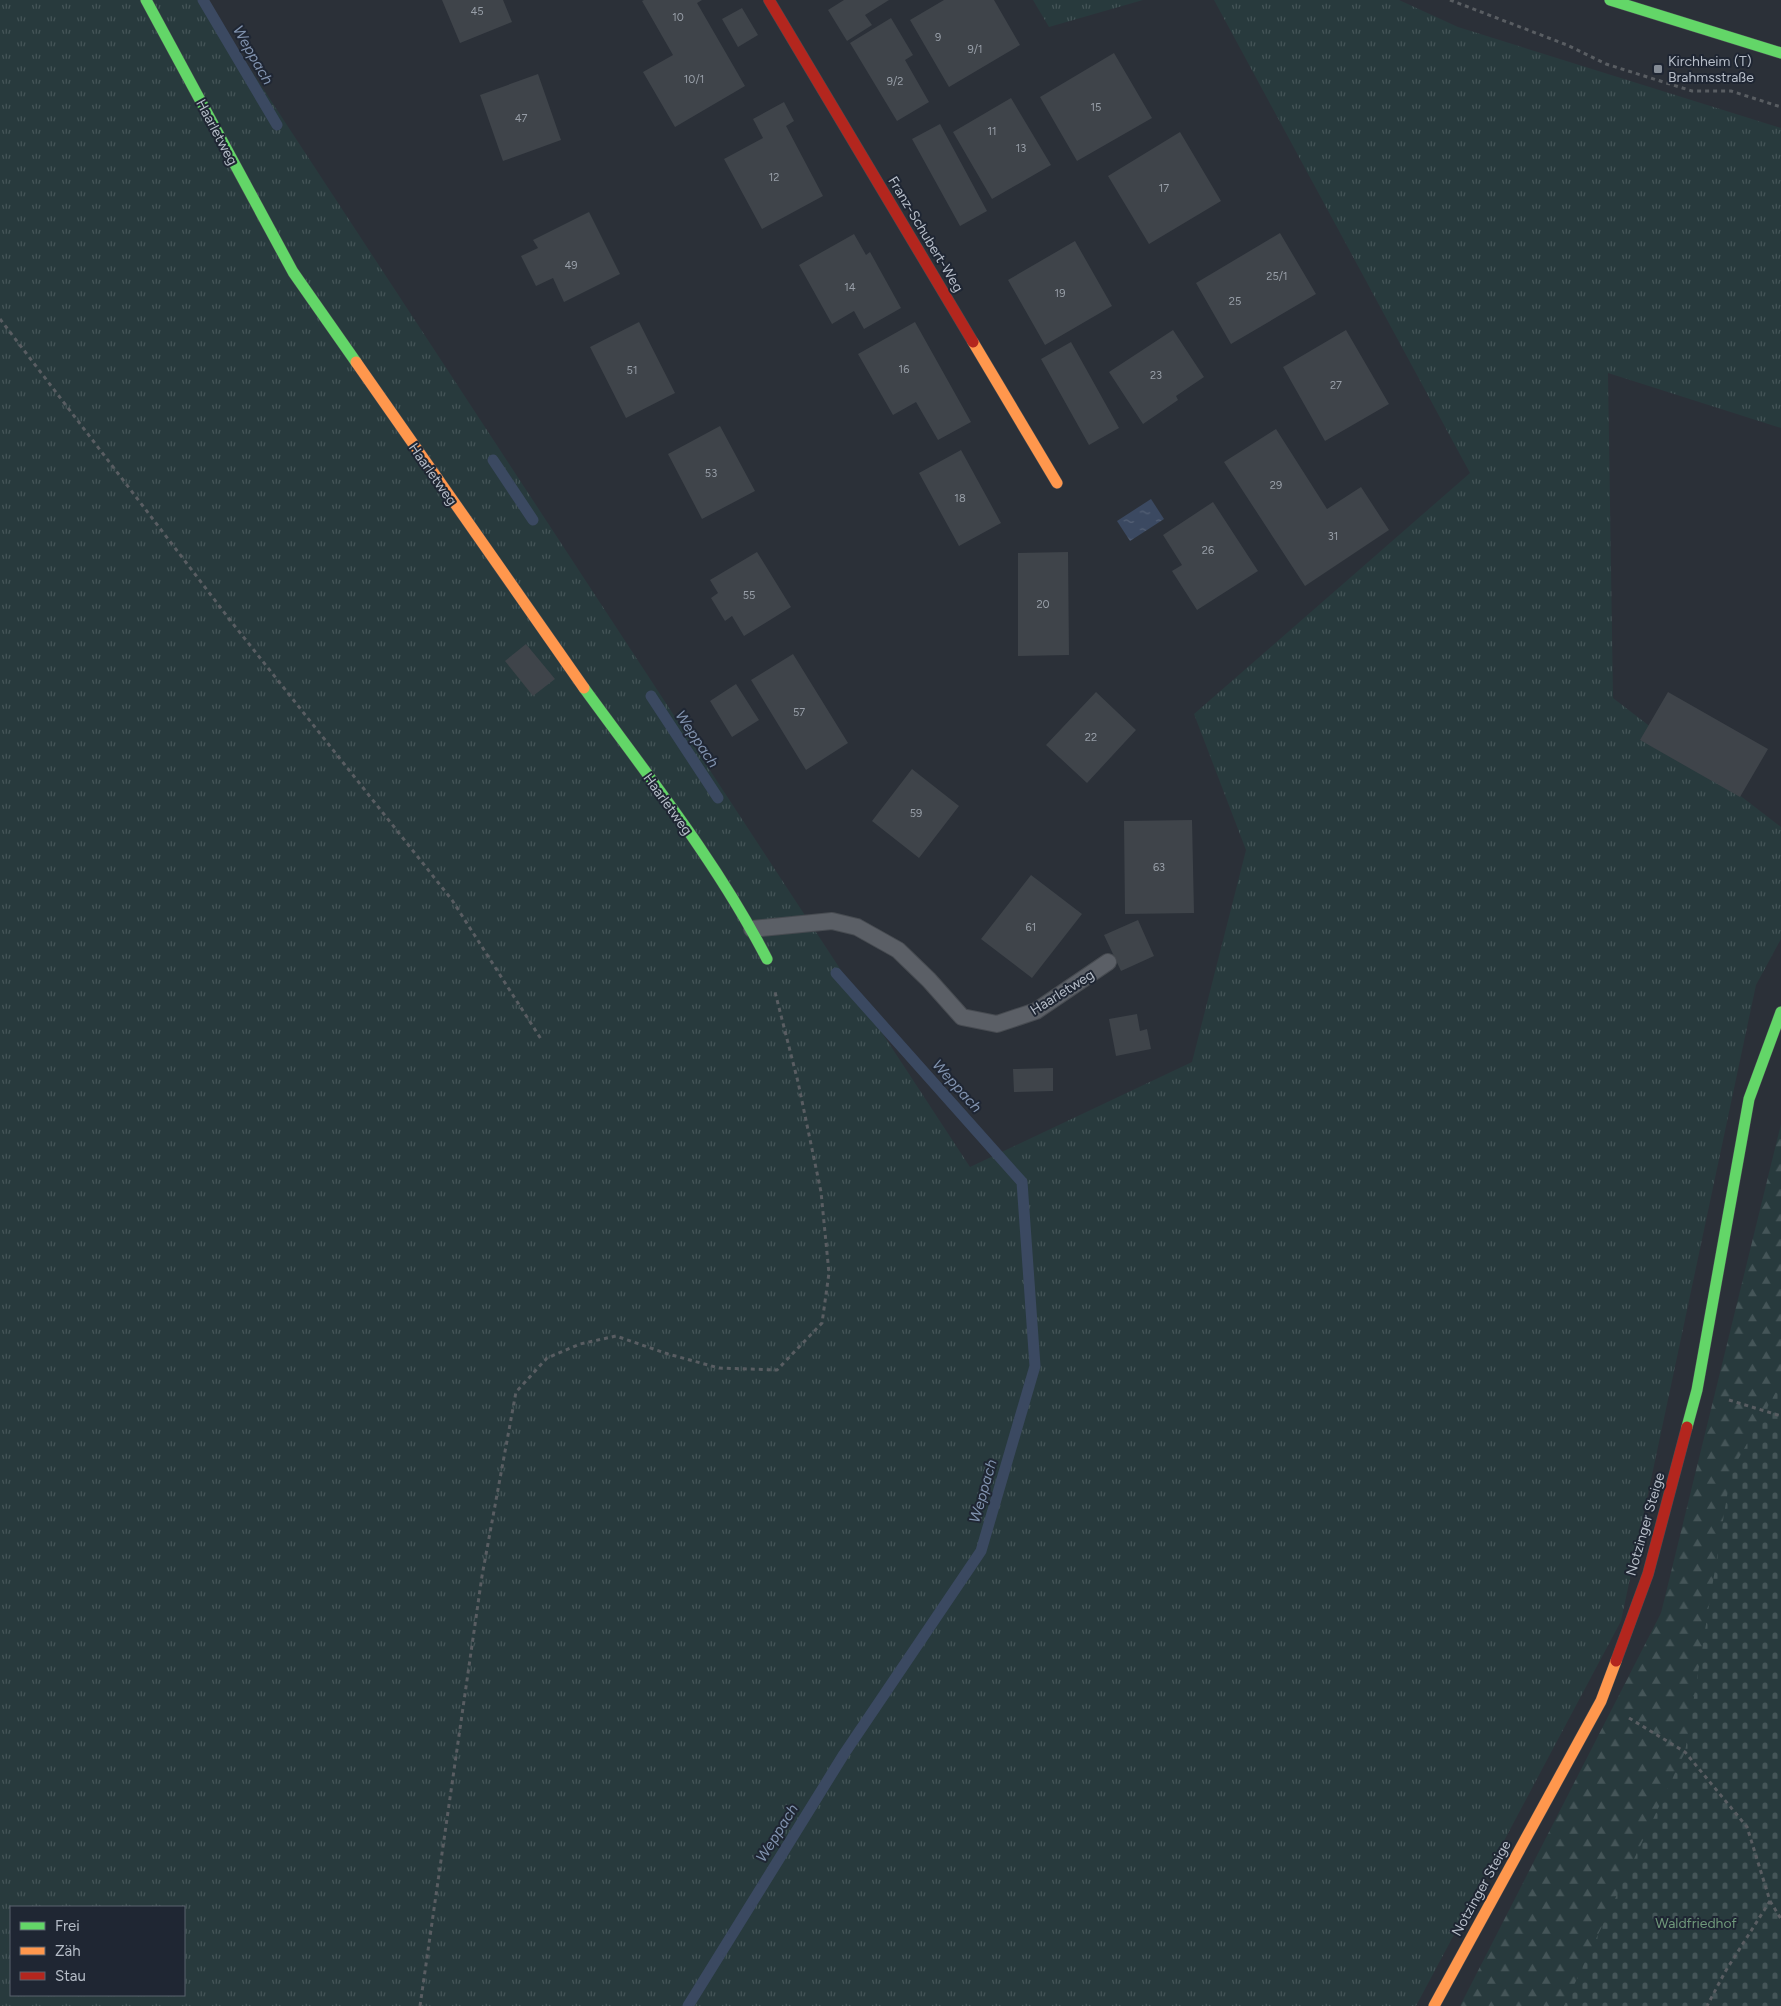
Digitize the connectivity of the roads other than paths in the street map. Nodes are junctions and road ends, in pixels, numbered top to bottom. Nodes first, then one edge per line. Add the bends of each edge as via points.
1 (146, 0) edge
2 (769, 0) edge
3 (1610, 0) edge
4 (1781, 53) edge
5 (1057, 483) dead end
6 (752, 929) junction
7 (767, 959) road end
8 (1108, 962) dead end
9 (1781, 1012) edge
10 (1434, 2006) edge

1 - 6 street, Haarletweg via 293,272 547,636 712,864
2 - 5 street, Franz-Schubert-Weg
3 - 4 street
6 - 7 street, Haarletweg
6 - 8 lane, Haarletweg via 832,920 857,927 898,950 962,1017 997,1024 1036,1011
9 - 10 street, Notzinger Steige via 1749,1099 1697,1390 1648,1574 1601,1701

